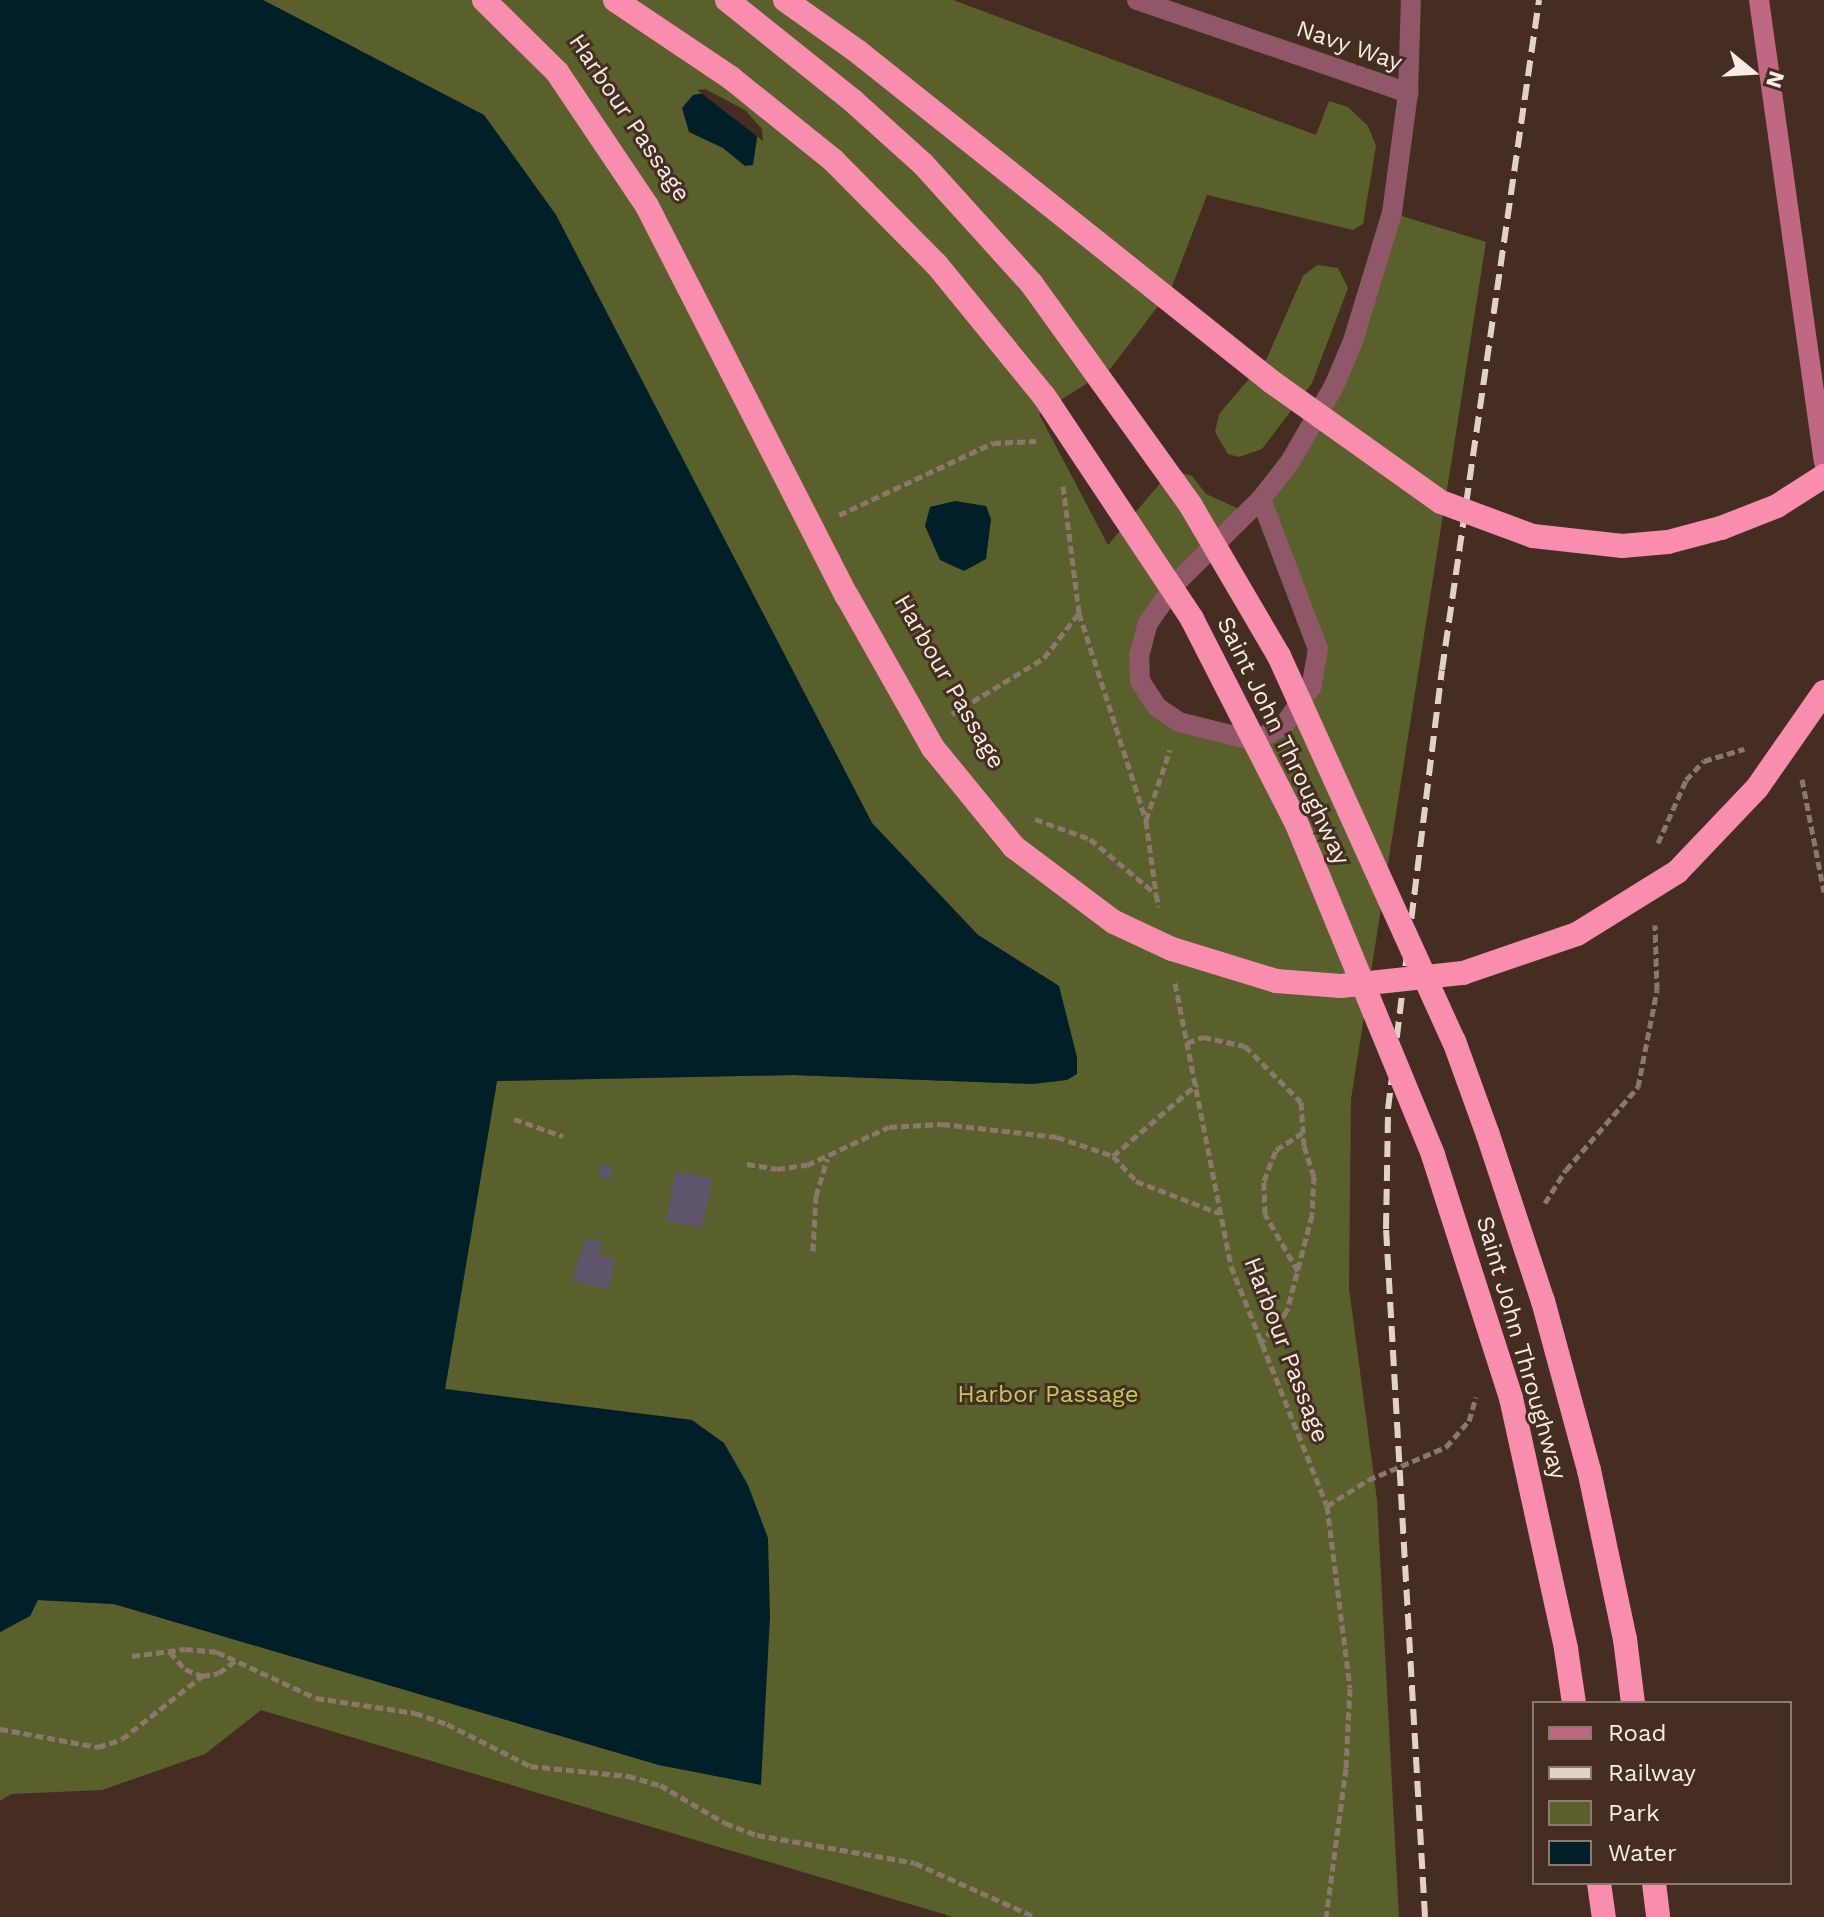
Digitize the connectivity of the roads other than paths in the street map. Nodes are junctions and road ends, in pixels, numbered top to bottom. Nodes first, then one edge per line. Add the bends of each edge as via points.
1 (484, 0) edge
2 (615, 0) edge
3 (727, 0) edge
4 (785, 0) edge
5 (1137, 0) edge
6 (1411, 0) edge
7 (1759, 0) edge
8 (1408, 93) junction
9 (1817, 385) edge
10 (1824, 462) edge
11 (1824, 476) edge
12 (1261, 499) junction
13 (1824, 692) edge
14 (1574, 1701) edge
15 (1633, 1701) edge
16 (1599, 1885) edge
17 (1654, 1885) edge
18 (1604, 1917) edge
19 (1658, 1917) edge

1 - 13 highway, bridge via 557,72 647,206 847,596 933,748 1014,847 1114,922 1172,949 1276,981 1341,986 1463,973 1577,934 1677,872 1757,788
2 - 14 highway, Saint John Throughway, bridge via 731,78 833,160 937,265 1044,396 1192,619 1296,822 1433,1155 1511,1398
3 - 15 highway, Saint John Throughway, bridge via 923,164 1031,283 1191,506 1279,656 1454,1041 1488,1135 1580,1439 1625,1639
4 - 11 highway, bridge via 857,51 1272,382 1441,502 1533,536 1622,546 1668,542 1721,528 1777,506
5 - 8 street, Navy Way
6 - 8 street
7 - 9 main road
8 - 12 street via 1392,213 1353,341 1327,399
9 - 10 main road
12 - 12 street via 1318,649 1311,687 1284,725 1255,741 1179,722 1157,707 1140,681 1139,656 1148,623 1176,583
16 - 18 highway
17 - 19 highway

